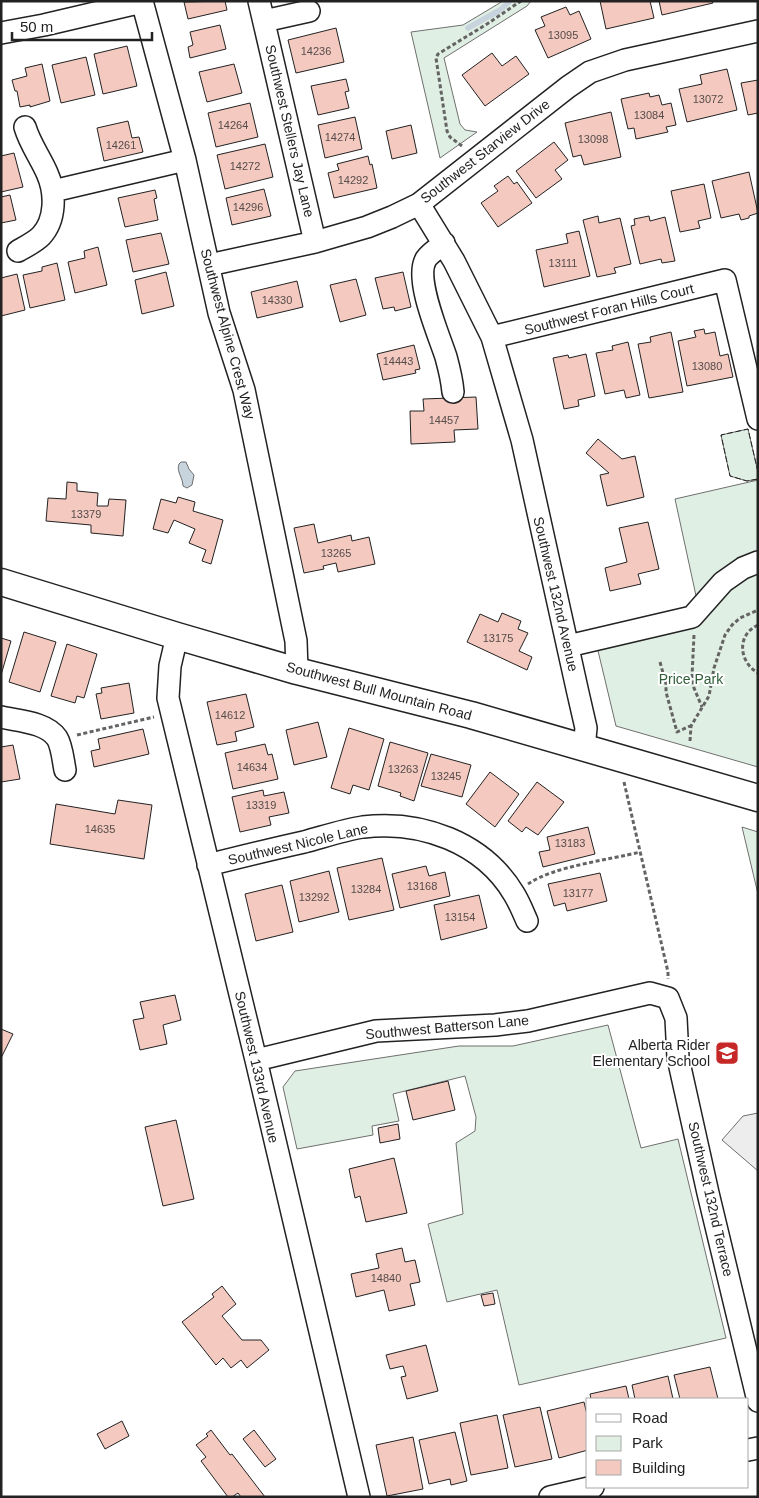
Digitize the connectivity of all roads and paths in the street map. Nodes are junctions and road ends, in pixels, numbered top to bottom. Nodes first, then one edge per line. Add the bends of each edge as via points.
1 (521, 1) edge
2 (142, 2) edge
3 (262, 11) edge
4 (309, 11) dead end
5 (758, 31) edge
6 (1, 33) edge
7 (25, 127) dead end
8 (476, 157) junction
9 (184, 160) junction
10 (53, 191) junction
11 (418, 204) junction
12 (315, 242) junction
13 (444, 244) junction
14 (18, 251) dead end
15 (208, 265) junction
16 (492, 337) junction
17 (453, 392) dead end
18 (758, 418) edge
19 (758, 562) edge
20 (1, 582) edge
21 (758, 610) edge
22 (692, 617) junction
23 (758, 625) edge
24 (177, 636) junction
25 (568, 646) junction
26 (660, 662) dead end
27 (297, 671) junction
28 (758, 673) edge
29 (702, 707) junction
30 (171, 713) junction
31 (1, 716) edge
32 (691, 726) junction
33 (58, 740) junction
34 (690, 740) dead end
35 (584, 748) junction
36 (618, 758) junction
37 (65, 770) dead end
38 (758, 798) edge
39 (640, 852) junction
40 (208, 865) junction
41 (514, 893) junction
42 (527, 921) dead end
43 (668, 998) junction
44 (256, 1060) junction
45 (758, 1401) edge
46 (589, 1488) edge
47 (359, 1497) edge
48 (550, 1497) edge

1 - 8 path via 436,58 447,131
2 - 6 street
2 - 9 street, Southwest Alpine Crest Way
3 - 4 street, Southwest Stellers Jay Lane
3 - 12 street, Southwest Stellers Jay Lane
5 - 8 street, Southwest Starview Drive via 625,60 590,72
7 - 10 street
8 - 11 street, Southwest Starview Drive
9 - 10 street
9 - 15 street, Southwest Alpine Crest Way
10 - 14 street via 48,228
11 - 12 street, Southwest Starview Drive via 367,227
11 - 13 street, Southwest 132nd Avenue
12 - 15 street, Southwest Starview Drive
13 - 16 street, Southwest 132nd Avenue
13 - 17 street via 427,258 423,279
15 - 27 street, Southwest Alpine Crest Way via 219,313 244,390 296,641
16 - 18 street, Southwest Foran Hills Court via 725,280
16 - 25 street, Southwest 132nd Avenue via 522,440
19 - 22 street via 723,582
20 - 24 main road, Southwest Bull Mountain Road
21 - 29 path via 740,618 728,629 718,654 709,696
22 - 25 street
22 - 29 path via 692,676
23 - 28 path via 747,634 742,648 747,664
24 - 27 main road, Southwest Bull Mountain Road
24 - 30 street, Southwest 133rd Avenue via 168,684
25 - 35 street, Southwest 132nd Avenue via 586,728
26 - 32 path via 677,732
27 - 35 main road, Southwest Bull Mountain Road via 471,715
29 - 32 path
30 - 33 path
30 - 40 street, Southwest 133rd Avenue
31 - 33 street via 41,726
32 - 34 path
33 - 37 street
35 - 36 main road, Southwest Bull Mountain Road
36 - 38 main road, Southwest Bull Mountain Road
36 - 39 path
39 - 41 path via 555,872
39 - 43 path via 668,972
40 - 41 street, Southwest Nicole Lane via 362,828 394,825 422,829 455,840 482,858
40 - 44 street, Southwest 133rd Avenue
41 - 42 street, Southwest Nicole Lane
43 - 44 street, Southwest Batterson Lane via 650,993 528,1021 495,1025 376,1031
43 - 45 street, Southwest 132nd Terrace via 676,1018 678,1058 708,1194
44 - 47 street, Southwest 133rd Avenue
46 - 48 street

